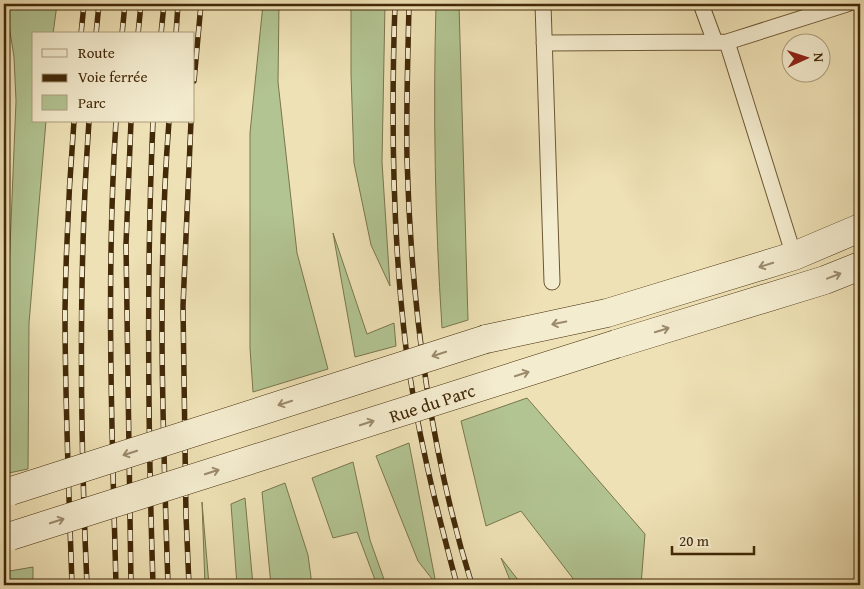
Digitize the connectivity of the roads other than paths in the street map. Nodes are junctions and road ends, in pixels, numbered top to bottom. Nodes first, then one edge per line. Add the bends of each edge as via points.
1 (544, 4) edge
2 (702, 4) edge
3 (847, 4) edge
4 (721, 42) junction
5 (544, 43) junction
6 (860, 228) edge
7 (794, 256) junction
8 (860, 266) edge
9 (552, 282) dead end
10 (4, 493) edge
11 (4, 538) edge

1 - 5 lane
2 - 4 lane
3 - 4 lane
4 - 5 lane
4 - 7 lane
5 - 9 lane
6 - 7 main road
7 -> 10 main road, bridge via 607,313 486,339
11 -> 8 main road, Rue du Parc, bridge via 825,280

